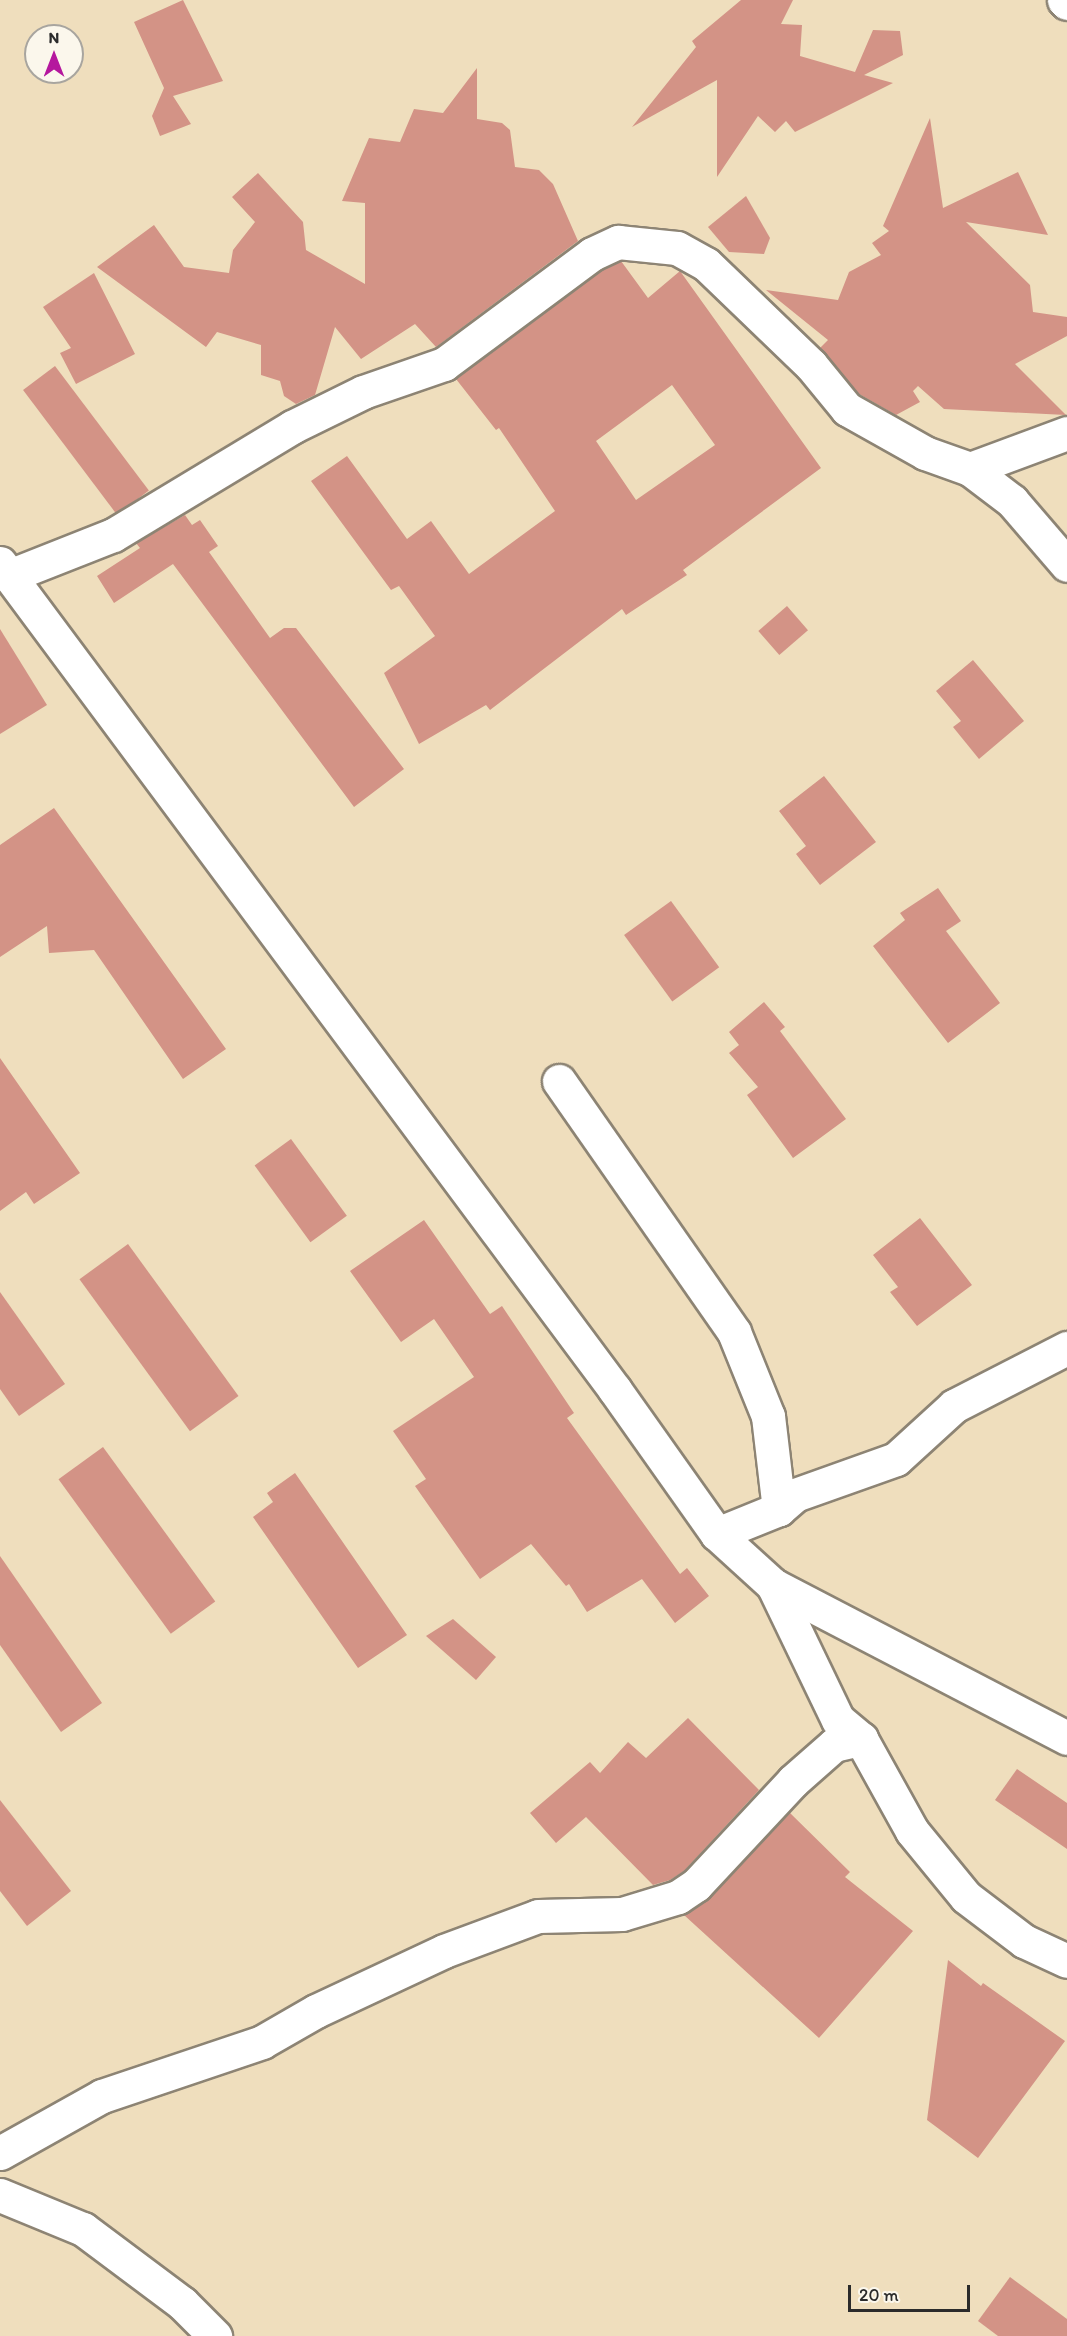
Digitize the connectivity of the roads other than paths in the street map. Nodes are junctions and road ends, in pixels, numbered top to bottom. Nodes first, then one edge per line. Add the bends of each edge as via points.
1 (1067, 433) edge
2 (970, 469) junction
3 (1067, 565) edge
4 (4, 570) edge
5 (559, 1081) dead end
6 (1067, 1348) edge
7 (779, 1509) junction
8 (717, 1534) junction
9 (773, 1585) junction
10 (1067, 1738) edge
11 (861, 1739) junction
12 (1067, 1961) edge
13 (0, 2153) edge
14 (0, 2195) edge
15 (215, 2336) edge

1 - 2 street
2 - 3 street via 1012,501
2 - 4 street via 925,453 847,409 811,365 690,253 618,242 592,254 444,364 363,392 292,427 113,535
4 - 8 street via 615,1390
5 - 7 street via 734,1332 768,1416
6 - 7 street via 954,1406 896,1459 795,1495
7 - 8 street
8 - 9 street
9 - 10 street
9 - 11 street via 838,1720
11 - 12 street via 912,1831 966,1898 1024,1941
11 - 13 street via 834,1745 793,1781 696,1886 678,1897 622,1914 538,1916 465,1943 316,2011 262,2042 102,2096
14 - 15 street via 83,2229 183,2303

